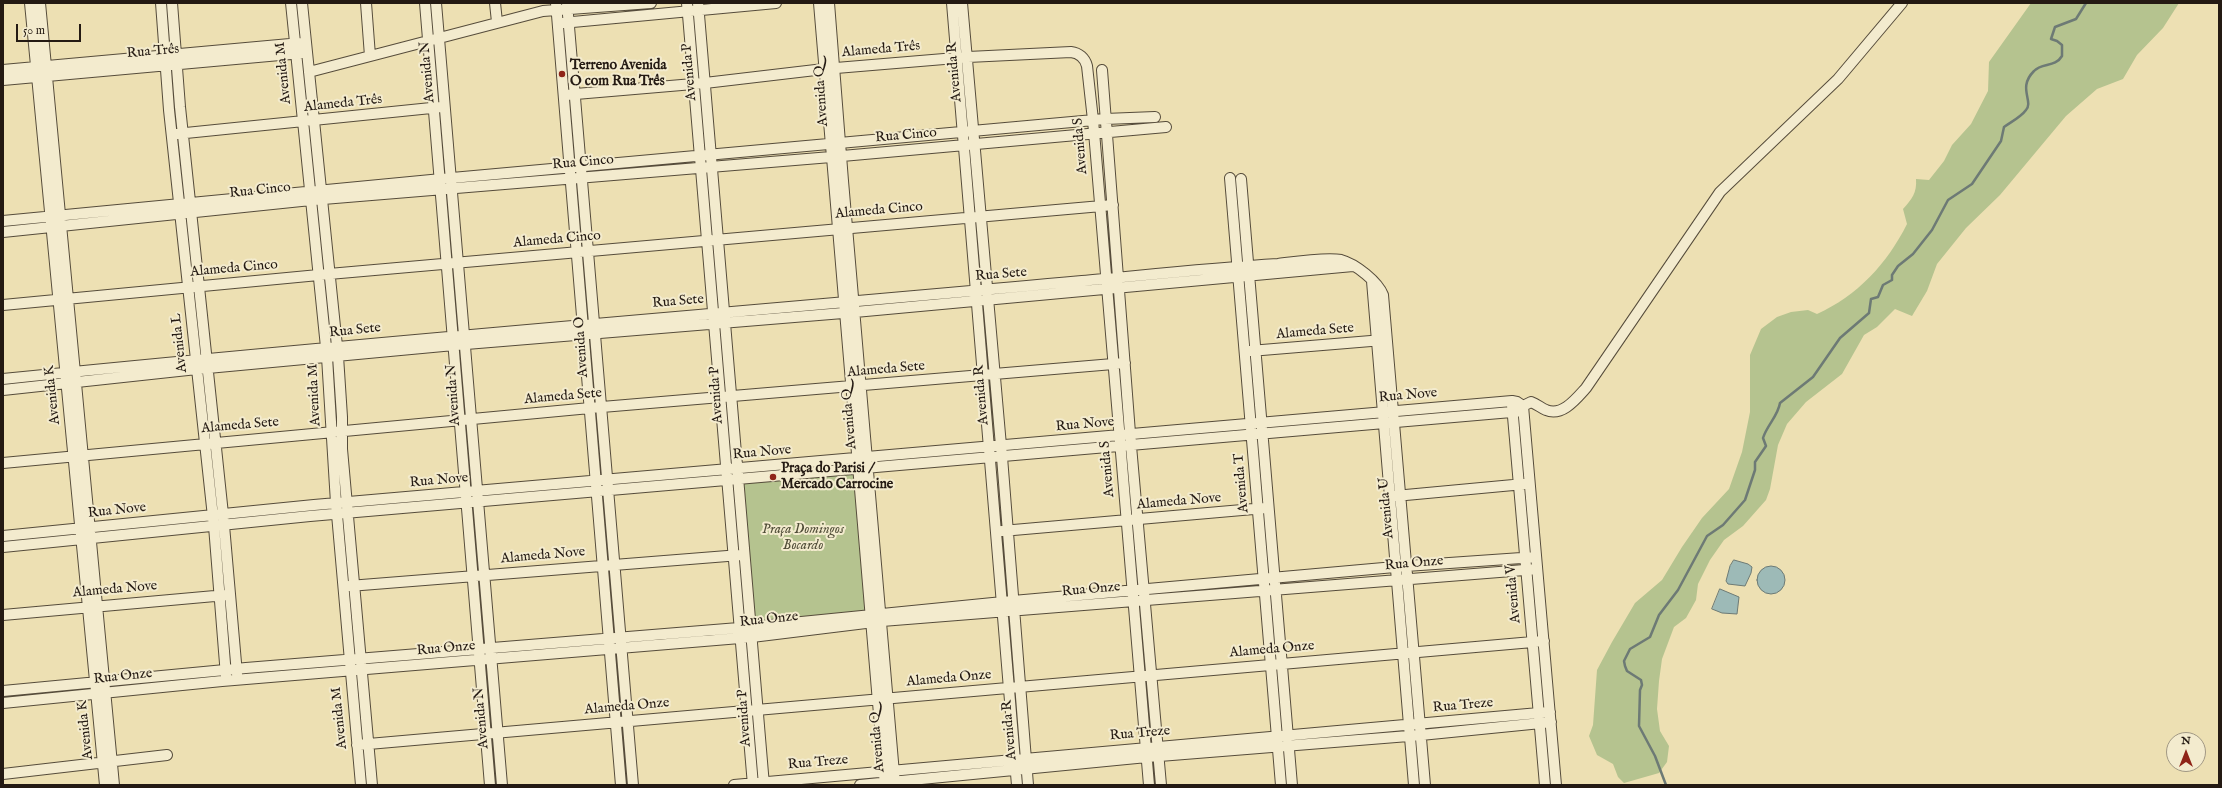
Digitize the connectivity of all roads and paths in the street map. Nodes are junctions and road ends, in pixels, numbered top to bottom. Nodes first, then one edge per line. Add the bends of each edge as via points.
1 (30, 3) edge
2 (40, 3) edge
3 (161, 3) edge
4 (172, 3) edge
5 (291, 3) edge
6 (302, 3) edge
7 (366, 3) edge
8 (425, 3) edge
9 (436, 3) edge
10 (495, 3) edge
11 (651, 3) edge
12 (776, 3) edge
13 (819, 3) edge
14 (829, 3) edge
15 (952, 3) edge
16 (962, 3) edge
17 (1902, 3) edge
18 (630, 4) edge
19 (562, 6) edge
20 (687, 7) edge
21 (698, 7) edge
22 (497, 22) junction
23 (563, 22) junction
24 (434, 39) junction
25 (306, 47) junction
26 (295, 48) junction
27 (370, 56) junction
28 (1081, 56) joint
29 (968, 57) junction
30 (956, 58) junction
31 (177, 59) junction
32 (165, 60) junction
33 (46, 66) junction
34 (36, 67) junction
35 (829, 69) junction
36 (3, 70) edge
37 (1102, 70) dead end
38 (309, 72) junction
39 (47, 77) junction
40 (36, 78) junction
41 (3, 80) edge
42 (705, 83) junction
43 (694, 84) junction
44 (575, 94) junction
45 (564, 95) junction
46 (446, 107) junction
47 (435, 108) junction
48 (1155, 117) dead end
49 (1093, 120) junction
50 (1105, 120) junction
51 (314, 121) junction
52 (708, 121) junction
53 (303, 122) junction
54 (697, 122) junction
55 (1166, 127) dead end
56 (1106, 131) junction
57 (974, 132) junction
58 (1094, 132) junction
59 (183, 133) junction
60 (963, 133) junction
61 (172, 135) junction
62 (976, 144) junction
63 (835, 145) junction
64 (964, 145) junction
65 (711, 155) junction
66 (700, 156) junction
67 (836, 157) junction
68 (580, 167) junction
69 (712, 167) junction
70 (569, 168) junction
71 (701, 168) junction
72 (576, 178) junction
73 (1236, 179) dead end
74 (452, 183) junction
75 (441, 184) junction
76 (321, 195) junction
77 (310, 196) junction
78 (1237, 197) junction
79 (1113, 205) junction
80 (1101, 206) junction
81 (191, 208) junction
82 (180, 209) junction
83 (970, 217) junction
84 (982, 217) junction
85 (3, 221) edge
86 (56, 221) junction
87 (842, 229) junction
88 (3, 232) edge
89 (718, 240) junction
90 (707, 241) junction
91 (588, 251) junction
92 (576, 252) junction
93 (458, 263) junction
94 (448, 264) junction
95 (1357, 268) joint
96 (1250, 270) junction
97 (1239, 271) junction
98 (329, 274) junction
99 (319, 275) junction
100 (1372, 281) junction
101 (1120, 282) junction
102 (1107, 284) junction
103 (200, 286) junction
104 (188, 287) junction
105 (988, 295) junction
106 (977, 296) junction
107 (63, 298) junction
108 (3, 305) edge
109 (849, 308) junction
110 (720, 317) junction
111 (589, 328) junction
112 (464, 339) junction
113 (454, 340) junction
114 (1376, 340) junction
115 (1387, 340) junction
116 (1256, 350) junction
117 (332, 352) junction
118 (1246, 352) junction
119 (208, 363) junction
120 (1125, 363) junction
121 (196, 364) junction
122 (1114, 364) junction
123 (76, 372) junction
124 (65, 373) junction
125 (994, 374) junction
126 (983, 375) junction
127 (3, 379) edge
128 (77, 383) junction
129 (67, 384) junction
130 (856, 386) junction
131 (3, 390) edge
132 (726, 398) junction
133 (1512, 401) junction
134 (595, 408) junction
135 (1523, 408) junction
136 (1393, 412) junction
137 (1512, 412) junction
138 (1382, 413) junction
139 (465, 420) junction
140 (1394, 423) junction
141 (1257, 424) junction
142 (1383, 424) junction
143 (342, 431) junction
144 (331, 433) junction
145 (1131, 435) junction
146 (1258, 435) junction
147 (1119, 436) junction
148 (216, 442) junction
149 (205, 444) junction
150 (1001, 446) junction
151 (1131, 446) junction
152 (989, 447) junction
153 (1120, 447) junction
154 (84, 454) junction
155 (73, 455) junction
156 (1002, 457) junction
157 (862, 458) junction
158 (990, 458) junction
159 (3, 463) edge
160 (732, 470) junction
161 (863, 470) junction
162 (733, 480) junction
163 (1530, 484) junction
164 (607, 485) junction
165 (1519, 485) junction
166 (596, 486) junction
167 (1400, 495) junction
168 (1390, 496) junction
169 (472, 497) junction
170 (342, 508) junction
171 (1264, 508) junction
172 (223, 514) junction
173 (1138, 520) junction
174 (1127, 521) junction
175 (217, 522) junction
176 (91, 527) junction
177 (80, 528) junction
178 (1008, 531) junction
179 (996, 532) junction
180 (3, 536) edge
181 (92, 538) junction
182 (81, 539) junction
183 (3, 547) edge
184 (739, 555) junction
185 (1531, 557) junction
186 (614, 565) junction
187 (602, 566) junction
188 (1401, 567) junction
189 (1526, 569) junction
190 (1537, 569) junction
191 (478, 576) junction
192 (1402, 579) junction
193 (1276, 584) junction
194 (354, 585) junction
195 (1265, 585) junction
196 (343, 586) junction
197 (1145, 589) junction
198 (1133, 590) junction
199 (230, 594) junction
200 (220, 596) junction
201 (1146, 600) junction
202 (1134, 601) junction
203 (93, 606) junction
204 (1013, 606) junction
205 (1003, 607) junction
206 (3, 614) edge
207 (882, 617) junction
208 (871, 619) junction
209 (752, 632) junction
210 (741, 633) junction
211 (1544, 641) junction
212 (1533, 642) junction
213 (621, 643) junction
214 (610, 644) junction
215 (484, 649) junction
216 (1414, 653) junction
217 (1403, 654) junction
218 (360, 659) junction
219 (485, 659) junction
220 (349, 660) junction
221 (1282, 663) junction
222 (1271, 664) junction
223 (237, 669) junction
224 (226, 670) junction
225 (361, 670) junction
226 (350, 671) junction
227 (1152, 675) junction
228 (1140, 676) junction
229 (237, 680) junction
230 (227, 681) junction
231 (100, 682) junction
232 (1020, 686) junction
233 (1009, 687) junction
234 (3, 692) edge
235 (101, 693) junction
236 (888, 699) junction
237 (878, 700) junction
238 (3, 703) edge
239 (758, 710) junction
240 (747, 711) junction
241 (1550, 717) junction
242 (1539, 718) junction
243 (628, 721) junction
244 (616, 722) junction
245 (1409, 724) junction
246 (1420, 724) junction
247 (497, 733) junction
248 (486, 734) junction
249 (1288, 734) junction
250 (1277, 735) junction
251 (1421, 735) junction
252 (1410, 736) junction
253 (362, 744) junction
254 (1289, 745) junction
255 (1278, 746) junction
256 (1158, 751) junction
257 (1147, 752) junction
258 (167, 755) dead end
259 (1026, 758) junction
260 (1015, 759) junction
261 (108, 763) junction
262 (1027, 769) junction
263 (894, 770) junction
264 (1016, 770) junction
265 (884, 771) junction
266 (3, 774) edge
267 (753, 784) edge
268 (764, 784) edge
269 (885, 784) edge
270 (895, 784) edge
271 (105, 785) edge
272 (114, 785) edge
273 (361, 785) edge
274 (372, 785) edge
275 (490, 785) edge
276 (502, 785) edge
277 (621, 785) edge
278 (633, 785) edge
279 (734, 785) edge
280 (860, 785) edge
281 (1017, 785) edge
282 (1028, 785) edge
283 (1149, 785) edge
284 (1161, 785) edge
285 (1281, 785) edge
286 (1292, 785) edge
287 (1414, 785) edge
288 (1425, 785) edge
289 (1545, 785) edge
290 (1556, 785) edge

1 - 34 street, Avenida K
2 - 33 street, Avenida K
3 - 32 street, Avenida L
4 - 31 street, Avenida L
5 - 26 street, Avenida M
6 - 25 street, Avenida M
7 - 27 street
8 - 24 street, Avenida N
9 - 24 street, Avenida N
10 - 22 street
11 - 18 street
12 - 21 street
13 - 35 street, Avenida Q
14 - 35 street, Avenida Q
15 - 30 street, Avenida R
16 - 29 street, Avenida R
17 - 135 street, Rua Nove via 1838,79 1720,192 1586,388 1575,400 1561,410 1553,412 1531,402
18 - 19 street
19 - 22 street
19 - 23 street, Avenida O
20 - 21 street
20 - 23 street
20 - 43 street, Avenida P
21 - 42 street, Avenida P
22 - 24 street
23 - 44 street, Avenida O
23 - 45 street, Avenida O
24 - 27 street
24 - 46 street, Avenida N
24 - 47 street, Avenida N
25 - 26 street, Rua Três
25 - 38 street, Avenida M
26 - 31 street, Rua Três
26 - 53 street, Avenida M
27 - 38 street
28 - 29 street, Alameda Três via 1071,52
28 - 49 street, Avenida S via 1087,64
29 - 30 street, Alameda Três
29 - 57 street, Avenida R
30 - 35 street, Alameda Três
30 - 60 street, Avenida R
31 - 32 street, Rua Três
31 - 59 street, Avenida L
32 - 33 street, Rua Três
32 - 39 street, Rua Três
32 - 61 street, Avenida L
33 - 34 street, Rua Três
33 - 39 street, Avenida K
34 - 36 street, Rua Três
34 - 40 street, Avenida K
35 - 42 street, Alameda Três
35 - 63 street, Avenida Q
37 - 50 street, Avenida S
38 - 51 street, Avenida M
39 - 40 street, Rua Três
39 - 86 street, Avenida K
40 - 41 street, Rua Três
40 - 86 street, Avenida K
42 - 43 street, Alameda Três
42 - 52 street, Avenida P
43 - 44 street, Alameda Três
43 - 54 street, Avenida P
44 - 45 street, Alameda Três
44 - 68 street, Avenida O
45 - 70 street, Avenida O
46 - 47 street, Alameda Três
46 - 74 street, Avenida N
47 - 51 street, Alameda Três
47 - 75 street, Avenida N
48 - 50 street, Rua Cinco
49 - 50 street, Rua Cinco
49 - 57 street, Rua Cinco
49 - 58 street, Avenida S
50 - 56 street, Avenida S
51 - 53 street, Alameda Três
51 - 76 street, Avenida M
52 - 54 street
52 - 65 street, Avenida P
53 - 59 street, Alameda Três
53 - 77 street, Avenida M
54 - 66 street, Avenida P
55 - 56 street, Rua Cinco
56 - 58 street, Rua Cinco
56 - 79 street, Avenida S
57 - 60 street, Rua Cinco
57 - 62 street, Avenida R
58 - 62 street, Rua Cinco
58 - 80 street, Avenida S
59 - 61 street, Alameda Três
59 - 81 street, Avenida L
60 - 63 street, Rua Cinco
60 - 64 street, Avenida R
61 - 82 street, Avenida L
62 - 64 street, Rua Cinco
62 - 84 street, Avenida R
63 - 65 street, Rua Cinco
63 - 67 street, Avenida Q
64 - 67 street, Rua Cinco
64 - 83 street, Avenida R
65 - 66 street, Rua Cinco
65 - 69 street, Avenida P
66 - 68 street, Rua Cinco
66 - 71 street, Avenida P
67 - 69 street, Rua Cinco
67 - 87 street, Avenida Q
68 - 70 street, Rua Cinco
68 - 72 street, Avenida O
69 - 71 street, Rua Cinco
69 - 89 street, Avenida P
70 - 72 street, Avenida O
70 - 74 street, Rua Cinco
71 - 72 street, Rua Cinco
71 - 90 street, Avenida P
72 - 74 street, Rua Cinco
72 - 91 street, Avenida O
72 - 92 street, Avenida O
73 - 78 street, Avenida T
74 - 75 street, Rua Cinco
74 - 93 street, Avenida N
75 - 76 street, Rua Cinco
75 - 94 street, Avenida N
76 - 77 street, Rua Cinco
76 - 98 street, Avenida M
77 - 81 street, Rua Cinco
77 - 99 street, Avenida M
78 - 96 street, Avenida T
78 - 97 street, Avenida T
79 - 80 street, Alameda Cinco
79 - 101 street, Avenida S
80 - 84 street, Alameda Cinco
80 - 102 street, Avenida S
81 - 82 street, Rua Cinco
81 - 103 street, Avenida L
82 - 86 street, Rua Cinco
82 - 104 street, Avenida L
83 - 84 street, Alameda Cinco
83 - 87 street, Alameda Cinco
83 - 106 street, Avenida R
84 - 105 street, Avenida R
85 - 86 street, Rua Cinco
86 - 88 street, Rua Cinco
86 - 107 street, Avenida K
87 - 89 street, Alameda Cinco
87 - 109 street, Avenida Q
89 - 90 street, Alameda Cinco
89 - 110 street, Avenida P
90 - 91 street, Alameda Cinco
90 - 110 street, Avenida P
91 - 92 street, Alameda Cinco
91 - 111 street, Avenida O
92 - 93 street, Alameda Cinco
92 - 111 street, Avenida O
93 - 94 street, Alameda Cinco
93 - 112 street, Avenida N
94 - 98 street, Alameda Cinco
94 - 113 street, Avenida N
95 - 96 street, Rua Sete
95 - 100 street, Avenida U
96 - 97 street, Rua Sete
96 - 116 street, Avenida T
97 - 101 street, Rua Sete
97 - 118 street, Avenida T
98 - 99 street, Alameda Cinco
98 - 117 street, Avenida M
99 - 103 street, Alameda Cinco
99 - 117 street, Avenida M
100 - 114 street, Avenida U
100 - 115 street, Avenida U via 1383,295
101 - 102 street, Rua Sete
101 - 120 street, Avenida S
102 - 105 street, Rua Sete
102 - 122 street, Avenida S
103 - 104 street, Alameda Cinco
103 - 119 street, Avenida L
104 - 107 street, Alameda Cinco
104 - 121 street, Avenida L
105 - 106 street, Rua Sete
105 - 125 street, Avenida R
106 - 109 street, Rua Sete
106 - 126 street, Avenida R
107 - 108 street, Alameda Cinco
107 - 123 street, Avenida K
107 - 124 street, Avenida K
109 - 110 street, Rua Sete
109 - 130 street, Avenida Q
110 - 111 street, Rua Sete
110 - 132 street, Avenida P
111 - 112 street, Rua Sete
111 - 134 street, Avenida O
112 - 113 street, Rua Sete
112 - 139 street, Avenida N
113 - 117 street, Rua Sete
113 - 139 street, Avenida N
114 - 115 street, Alameda Sete
114 - 116 street, Alameda Sete
114 - 138 street, Avenida U
115 - 136 street, Avenida U
116 - 118 street, Alameda Sete
116 - 141 street, Avenida T
117 - 119 street, Rua Sete
117 - 143 street, Avenida M
117 - 144 street, Avenida M
118 - 141 street, Avenida T
119 - 121 street, Rua Sete
119 - 148 street, Avenida L
120 - 122 street, Alameda Sete
120 - 145 street, Avenida S
121 - 123 street, Rua Sete
121 - 128 street, Rua Sete
121 - 149 street, Avenida L
122 - 125 street, Alameda Sete
122 - 147 street, Avenida S
123 - 124 street, Rua Sete
123 - 128 street, Avenida K
124 - 127 street, Rua Sete
124 - 129 street, Avenida K
125 - 126 street, Alameda Sete
125 - 150 street, Avenida R
126 - 130 street, Alameda Sete
126 - 152 street, Avenida R
128 - 129 street, Rua Sete
128 - 154 street, Avenida K
129 - 131 street, Rua Sete
129 - 155 street, Avenida K
130 - 132 street, Alameda Sete
130 - 157 street, Avenida Q
132 - 134 street, Alameda Sete
132 - 160 street, Avenida P
133 - 135 street via 1519,402
133 - 136 street, Rua Nove
133 - 137 street, Avenida V
134 - 139 street, Alameda Sete
134 - 164 street, Avenida O
134 - 166 street, Avenida O
135 - 137 street, Rua Nove
135 - 163 street, Avenida V
136 - 138 street, Rua Nove
136 - 140 street, Avenida U
137 - 140 street, Rua Nove
137 - 165 street, Avenida V
138 - 141 street, Rua Nove
138 - 142 street, Avenida U
139 - 143 street, Alameda Sete
139 - 169 street, Avenida N
140 - 142 street, Rua Nove
140 - 167 street, Avenida U
141 - 145 street, Rua Nove
141 - 146 street, Avenida T
142 - 146 street, Rua Nove
142 - 168 street, Avenida U
143 - 144 street, Alameda Sete
143 - 170 street, Avenida M
144 - 148 street, Alameda Sete
144 - 170 street, Avenida M
145 - 147 street, Rua Nove
145 - 151 street, Avenida S
146 - 151 street, Rua Nove
146 - 171 street, Avenida T
147 - 150 street, Rua Nove
147 - 153 street, Avenida S
148 - 149 street, Alameda Sete
148 - 172 street, Avenida L
149 - 154 street, Alameda Sete
149 - 175 street, Avenida L
150 - 152 street, Rua Nove
150 - 156 street, Avenida R
151 - 153 street, Rua Nove
151 - 173 street, Avenida S
152 - 157 street, Rua Nove
152 - 158 street, Avenida R
153 - 156 street, Rua Nove
153 - 174 street, Avenida S
154 - 155 street, Alameda Sete
154 - 176 street, Avenida K
155 - 159 street, Alameda Sete
155 - 177 street, Avenida K
156 - 158 street, Rua Nove
156 - 178 street, Avenida R
157 - 160 street, Rua Nove
157 - 161 street, Avenida Q
158 - 161 street, Rua Nove
158 - 179 street, Avenida R
160 - 162 street, Avenida P
160 - 164 street, Rua Nove
161 - 162 street, Rua Nove
161 - 207 street, Avenida Q
161 - 208 street, Avenida Q
162 - 164 street, Rua Nove
162 - 184 street, Avenida P
163 - 165 street
163 - 185 street, Avenida V
164 - 166 street, Rua Nove
164 - 186 street, Avenida O
165 - 167 street
165 - 185 street, Avenida V
166 - 169 street, Rua Nove
166 - 187 street, Avenida O
167 - 168 street
167 - 188 street, Avenida U
168 - 188 street, Avenida U
169 - 170 street, Rua Nove
169 - 191 street, Avenida N
170 - 172 street, Rua Nove
170 - 175 street, Rua Nove
170 - 194 street, Avenida M
170 - 196 street, Avenida M
171 - 173 street, Alameda Nove
171 - 193 street, Avenida T
171 - 195 street, Avenida T
172 - 175 street, Rua Nove
173 - 174 street, Alameda Nove
173 - 197 street, Avenida S
174 - 178 street, Alameda Nove
174 - 198 street, Avenida S
175 - 176 street, Rua Nove
175 - 181 street, Rua Nove
175 - 199 street, Avenida L
175 - 200 street, Avenida L
176 - 177 street, Rua Nove
176 - 181 street, Avenida K
177 - 180 street, Rua Nove
177 - 182 street, Avenida K
178 - 179 street, Alameda Nove
178 - 204 street, Avenida R
179 - 205 street, Avenida R
181 - 182 street, Rua Nove
181 - 203 street, Avenida K
182 - 183 street, Rua Nove
182 - 203 street, Avenida K
184 - 186 street, Alameda Nove
184 - 209 street, Avenida P
184 - 210 street, Avenida P
185 - 188 street, Rua Onze
185 - 189 street, Avenida V
185 - 190 street, Avenida V
186 - 187 street, Alameda Nove
186 - 213 street, Avenida O
187 - 191 street, Alameda Nove
187 - 214 street, Avenida O
188 - 192 street, Avenida U
188 - 193 street, Rua Onze
189 - 190 street, Rua Onze
189 - 192 street, Rua Onze
189 - 212 street, Avenida V
190 - 211 street, Avenida V
191 - 194 street, Alameda Nove
191 - 215 street, Avenida N
192 - 193 street, Rua Onze
192 - 216 street, Avenida U
192 - 217 street, Avenida U
193 - 195 street, Rua Onze
193 - 221 street, Avenida T
194 - 196 street, Alameda Nove
194 - 218 street, Avenida M
195 - 197 street, Rua Onze
195 - 201 street, Rua Onze
195 - 222 street, Avenida T
196 - 220 street, Avenida M
197 - 198 street, Rua Onze
197 - 201 street, Avenida S
198 - 202 street, Avenida S
198 - 204 street, Rua Onze
199 - 200 street, Alameda Nove
199 - 223 street, Avenida L
200 - 203 street, Alameda Nove
200 - 224 street, Avenida L
201 - 202 street, Rua Onze
201 - 227 street, Avenida S
202 - 204 street, Rua Onze
202 - 228 street, Avenida S
203 - 206 street, Alameda Nove
203 - 231 street, Avenida K
204 - 205 street, Rua Onze
204 - 232 street, Avenida R
205 - 207 street, Rua Onze
205 - 233 street, Avenida R
207 - 208 street, Rua Onze
207 - 236 street, Avenida Q
208 - 209 street, Rua Onze
208 - 237 street, Avenida Q
209 - 210 street, Rua Onze
209 - 239 street, Avenida P
210 - 213 street, Rua Onze
210 - 240 street, Avenida P
211 - 212 street, Alameda Onze
211 - 241 street, Avenida V
212 - 216 street, Alameda Onze
212 - 242 street, Avenida V
213 - 214 street, Rua Onze
213 - 243 street, Avenida O
214 - 215 street, Rua Onze
214 - 219 street, Rua Onze
214 - 244 street, Avenida O
215 - 218 street, Rua Onze
215 - 219 street, Avenida N
216 - 217 street, Alameda Onze
216 - 246 street, Avenida U
217 - 221 street, Alameda Onze
217 - 245 street, Avenida U
218 - 220 street, Rua Onze
218 - 225 street, Avenida M
219 - 225 street, Rua Onze
219 - 247 street, Avenida N
219 - 248 street, Avenida N
220 - 223 street, Rua Onze
220 - 226 street, Avenida M
221 - 222 street, Alameda Onze
221 - 249 street, Avenida T
222 - 227 street, Alameda Onze
222 - 250 street, Avenida T
223 - 224 street, Rua Onze
223 - 229 street, Avenida L
224 - 230 street, Avenida L
224 - 231 street, Rua Onze
225 - 226 street, Rua Onze
225 - 253 street, Avenida M
226 - 229 street, Rua Onze
226 - 253 street, Avenida M
227 - 228 street, Alameda Onze
227 - 256 street, Avenida S
228 - 232 street, Alameda Onze
228 - 257 street, Avenida S
229 - 230 street, Rua Onze
230 - 235 street, Rua Onze
231 - 234 street, Rua Onze
231 - 235 street, Avenida K
232 - 233 street, Alameda Onze
232 - 259 street, Avenida R
233 - 236 street, Alameda Onze
233 - 260 street, Avenida R
235 - 238 street, Rua Onze
235 - 261 street, Avenida K
236 - 237 street, Alameda Onze
236 - 263 street, Avenida Q
237 - 239 street, Alameda Onze
237 - 265 street, Avenida Q
239 - 240 street, Alameda Onze
239 - 268 street, Avenida P
240 - 243 street, Alameda Onze
240 - 267 street, Avenida P
241 - 242 street, Rua Treze
241 - 290 street, Avenida V
242 - 246 street, Rua Treze
242 - 251 street, Rua Treze
242 - 289 street, Avenida V
243 - 244 street, Alameda Onze
243 - 278 street, Avenida O
244 - 247 street, Alameda Onze
244 - 277 street, Avenida O
245 - 246 street, Rua Treze
245 - 249 street, Rua Treze
245 - 252 street, Avenida U
246 - 251 street, Avenida U
247 - 248 street, Alameda Onze
247 - 276 street, Avenida N
248 - 253 street, Alameda Onze
248 - 275 street, Avenida N
249 - 250 street, Rua Treze
249 - 254 street, Avenida T
250 - 255 street, Avenida T
250 - 256 street, Rua Treze
251 - 252 street, Rua Treze
251 - 288 street, Avenida U
252 - 254 street, Rua Treze
252 - 287 street, Avenida U
253 - 273 street, Avenida M
253 - 274 street, Avenida M
254 - 255 street, Rua Treze
254 - 286 street, Avenida T
255 - 256 street, Rua Treze
255 - 285 street, Avenida T
256 - 257 street, Rua Treze
256 - 284 street, Avenida S
257 - 259 street, Rua Treze
257 - 262 street, Rua Treze
257 - 283 street, Avenida S
258 - 261 street
259 - 260 street, Rua Treze
259 - 262 street, Avenida R
260 - 263 street, Rua Treze
260 - 264 street, Avenida R
261 - 266 street
261 - 271 street, Avenida K
261 - 272 street, Avenida K
262 - 264 street, Rua Treze
262 - 282 street, Avenida R
263 - 265 street, Rua Treze
263 - 270 street, Avenida Q
264 - 270 street, Rua Treze
264 - 281 street, Avenida R
265 - 268 street, Rua Treze
265 - 269 street, Avenida Q
267 - 268 street, Rua Treze
267 - 279 street, Rua Treze
269 - 270 street, Rua Treze
269 - 280 street, Rua Treze

